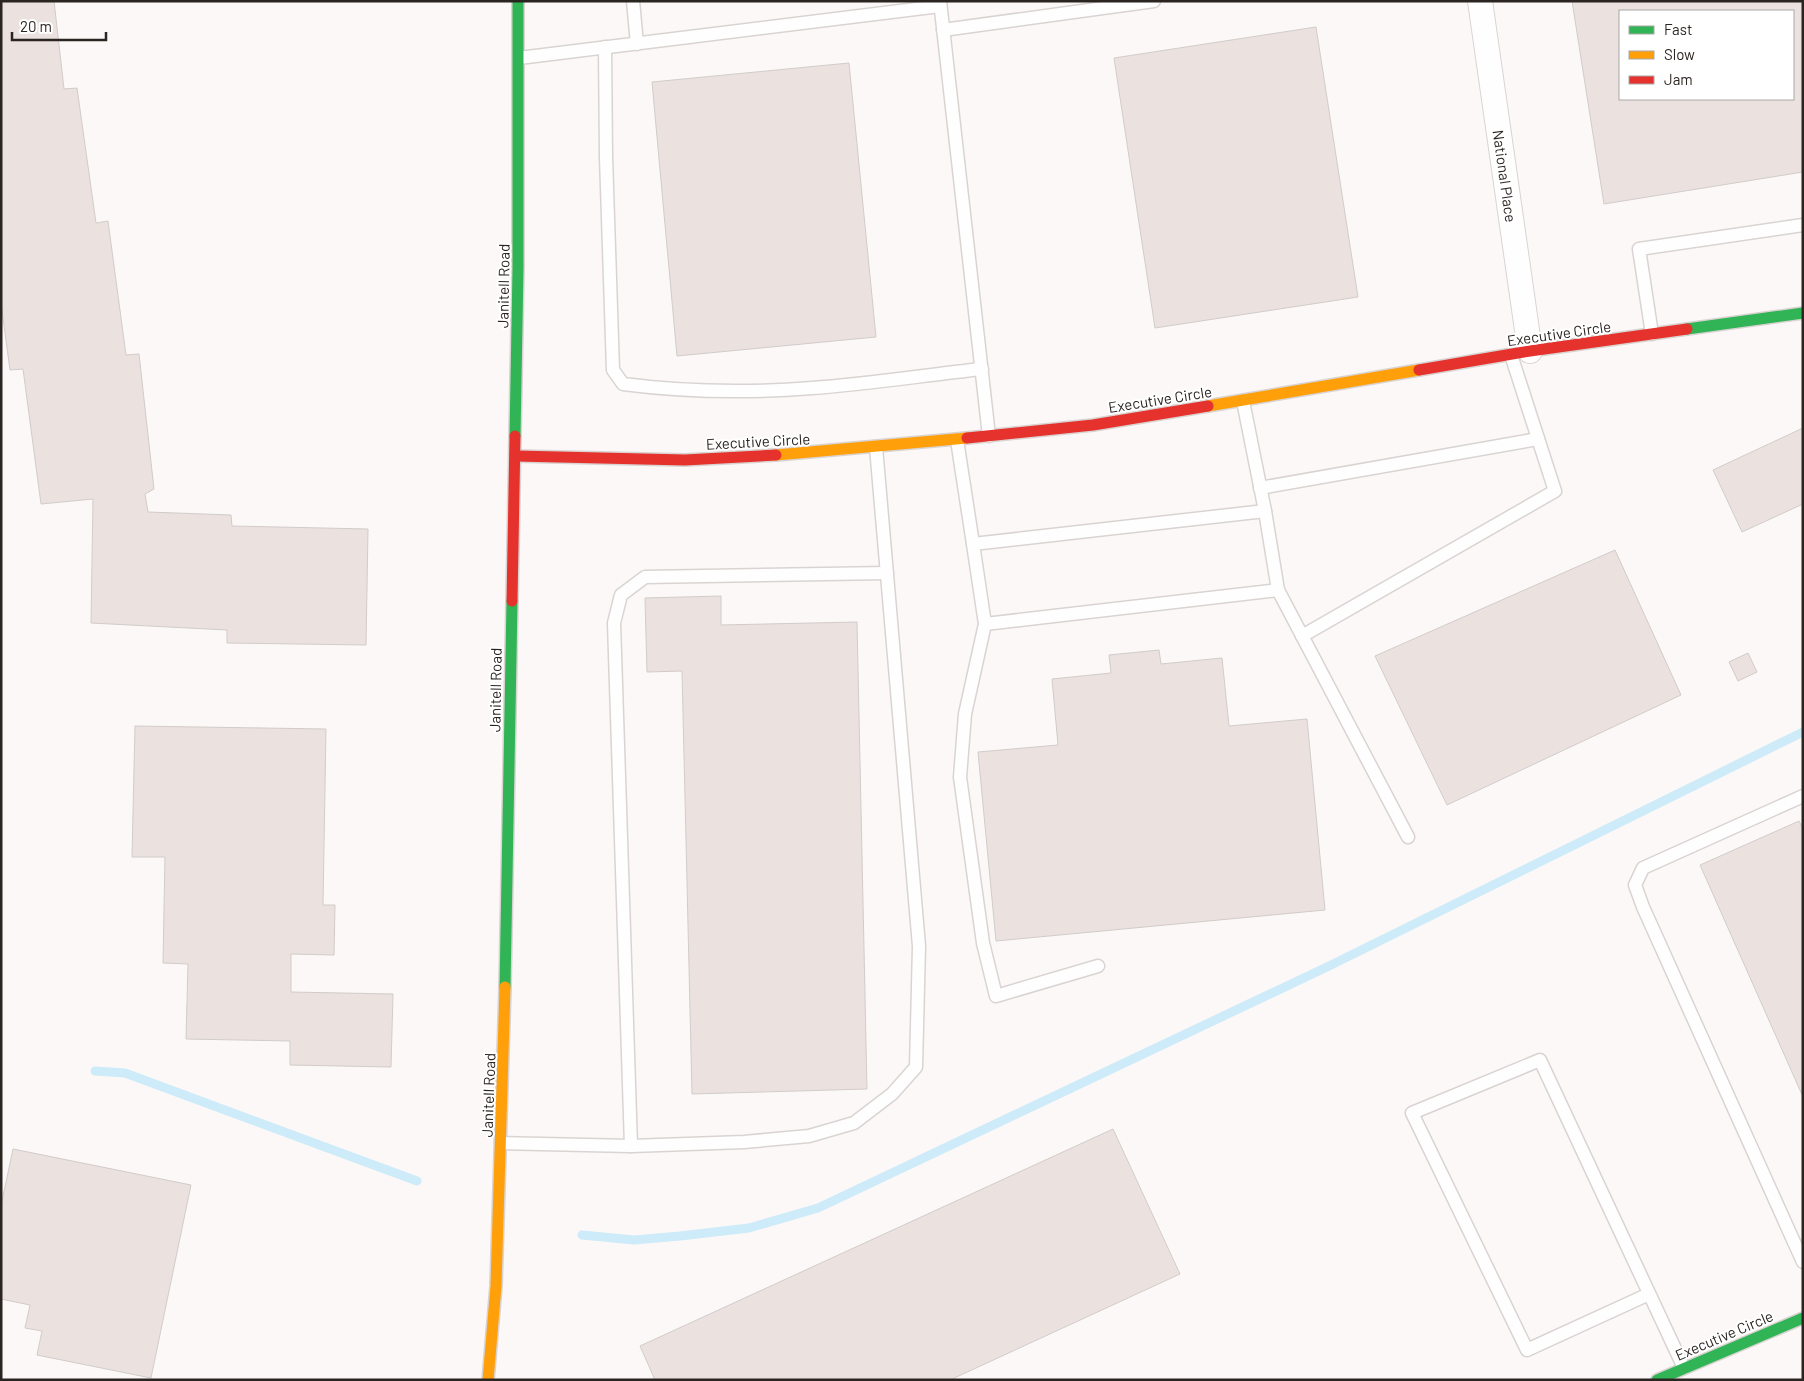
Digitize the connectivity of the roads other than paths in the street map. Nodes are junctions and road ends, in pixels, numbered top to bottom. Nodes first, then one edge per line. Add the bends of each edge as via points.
1 (518, 1) edge
2 (633, 1) edge
3 (1154, 1) edge
4 (1480, 1) edge
5 (940, 4) edge
6 (943, 30) junction
7 (636, 44) junction
8 (605, 48) junction
9 (519, 58) junction
10 (1803, 225) edge
11 (1803, 313) edge
12 (1652, 334) junction
13 (1520, 353) junction
14 (982, 369) junction
15 (1243, 401) junction
16 (989, 436) junction
17 (1538, 439) junction
18 (957, 440) junction
19 (876, 447) junction
20 (516, 456) junction
21 (1260, 488) junction
22 (1265, 510) junction
23 (973, 544) junction
24 (887, 573) junction
25 (1278, 590) junction
26 (986, 624) junction
27 (1302, 636) junction
28 (1803, 796) edge
29 (1408, 837) dead end
30 (1098, 966) dead end
31 (501, 1143) junction
32 (631, 1146) junction
33 (1800, 1248) edge
34 (1803, 1262) edge
35 (1649, 1294) junction
36 (1803, 1318) edge
37 (1684, 1368) junction
38 (488, 1380) edge
39 (1657, 1380) edge

1 - 9 street, Janitell Road
2 - 7 lane
3 - 6 lane
4 - 13 street, National Place
5 - 6 lane
5 - 7 lane
6 - 14 lane
7 - 8 lane
8 - 9 lane
8 - 14 lane via 613,370 623,384 741,391 812,388
9 - 20 street, Janitell Road
10 - 12 lane via 1639,249
11 - 12 street, Executive Circle
12 - 13 street, Executive Circle
13 - 15 street, Executive Circle
13 - 17 lane
14 - 16 lane
15 - 16 street, Executive Circle via 1093,425
15 - 21 lane
16 - 18 street, Executive Circle
17 - 21 lane
17 - 27 lane via 1555,491
18 - 19 street, Executive Circle
18 - 23 lane
19 - 20 street, Executive Circle via 685,460
19 - 24 lane
20 - 31 street, Janitell Road
21 - 22 lane
22 - 23 lane
22 - 25 lane
23 - 26 lane
24 - 32 lane via 919,946 916,1067 892,1094 854,1123 809,1136
24 - 32 lane via 645,577 621,595 614,623
25 - 26 lane
25 - 27 lane
26 - 30 lane via 965,714 960,777 983,943 996,996
27 - 29 lane
28 - 33 lane via 1643,868 1635,885
31 - 32 lane
31 - 38 street, Janitell Road via 496,1286
33 - 34 lane
35 - 35 lane via 1540,1060 1412,1113 1527,1350
35 - 37 lane
36 - 37 street, Executive Circle
37 - 39 street, Executive Circle

